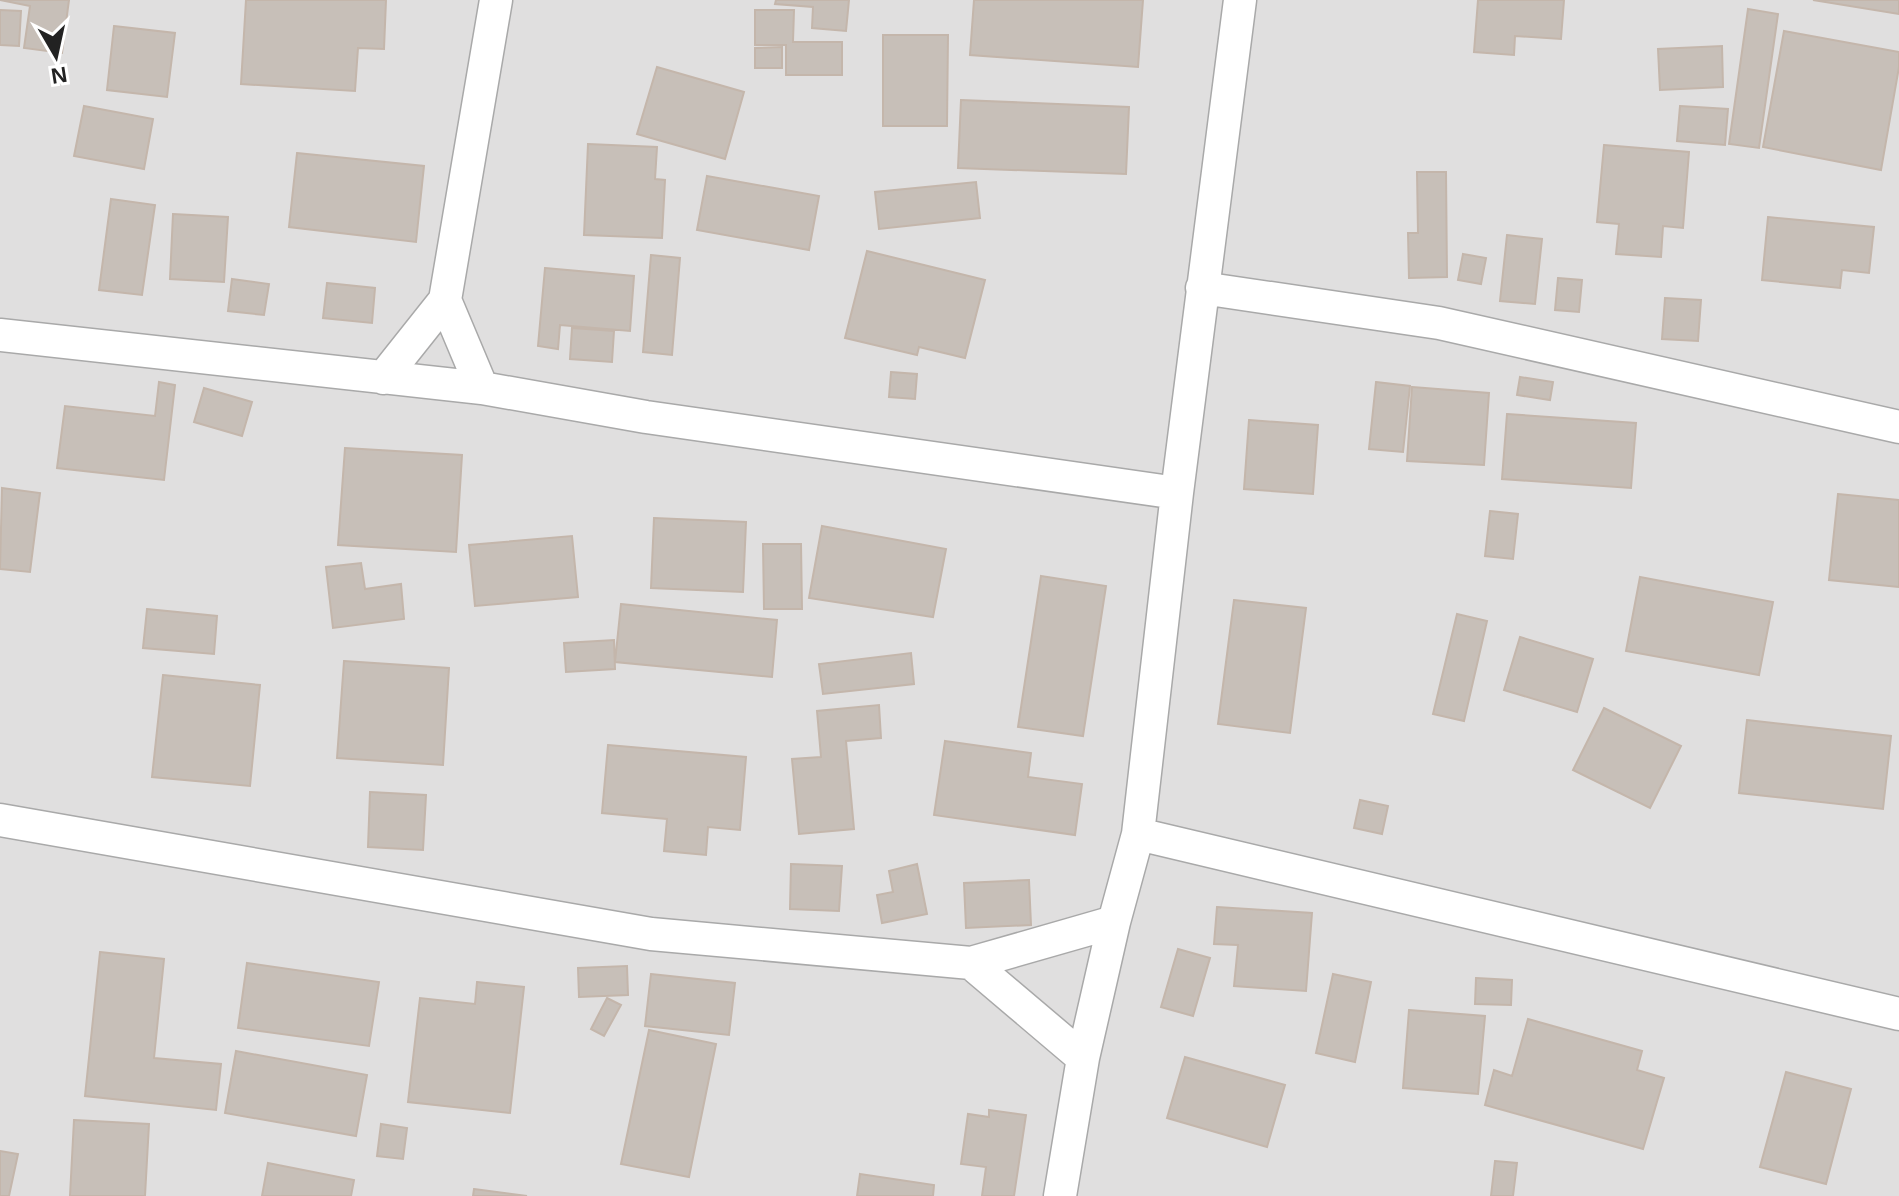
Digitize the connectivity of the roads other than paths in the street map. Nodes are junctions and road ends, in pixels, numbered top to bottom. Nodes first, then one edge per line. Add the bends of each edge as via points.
1 (496, 0) edge
2 (1240, 0) edge
3 (1202, 288) junction
4 (445, 300) junction
5 (0, 335) edge
6 (383, 378) junction
7 (482, 388) junction
8 (1899, 427) edge
9 (1177, 493) junction
10 (0, 820) edge
11 (1138, 834) junction
12 (1114, 922) junction
13 (971, 963) junction
14 (1899, 1014) edge
15 (1083, 1058) junction
16 (1060, 1196) edge

1 - 4 street
2 - 3 street
3 - 8 street via 1439,323
3 - 9 street
4 - 6 street
4 - 7 street
5 - 6 street
6 - 7 street
7 - 9 street via 646,417
9 - 11 street
10 - 13 street via 651,934
11 - 12 street
11 - 14 street
12 - 13 street
12 - 15 street
13 - 15 street
15 - 16 street

